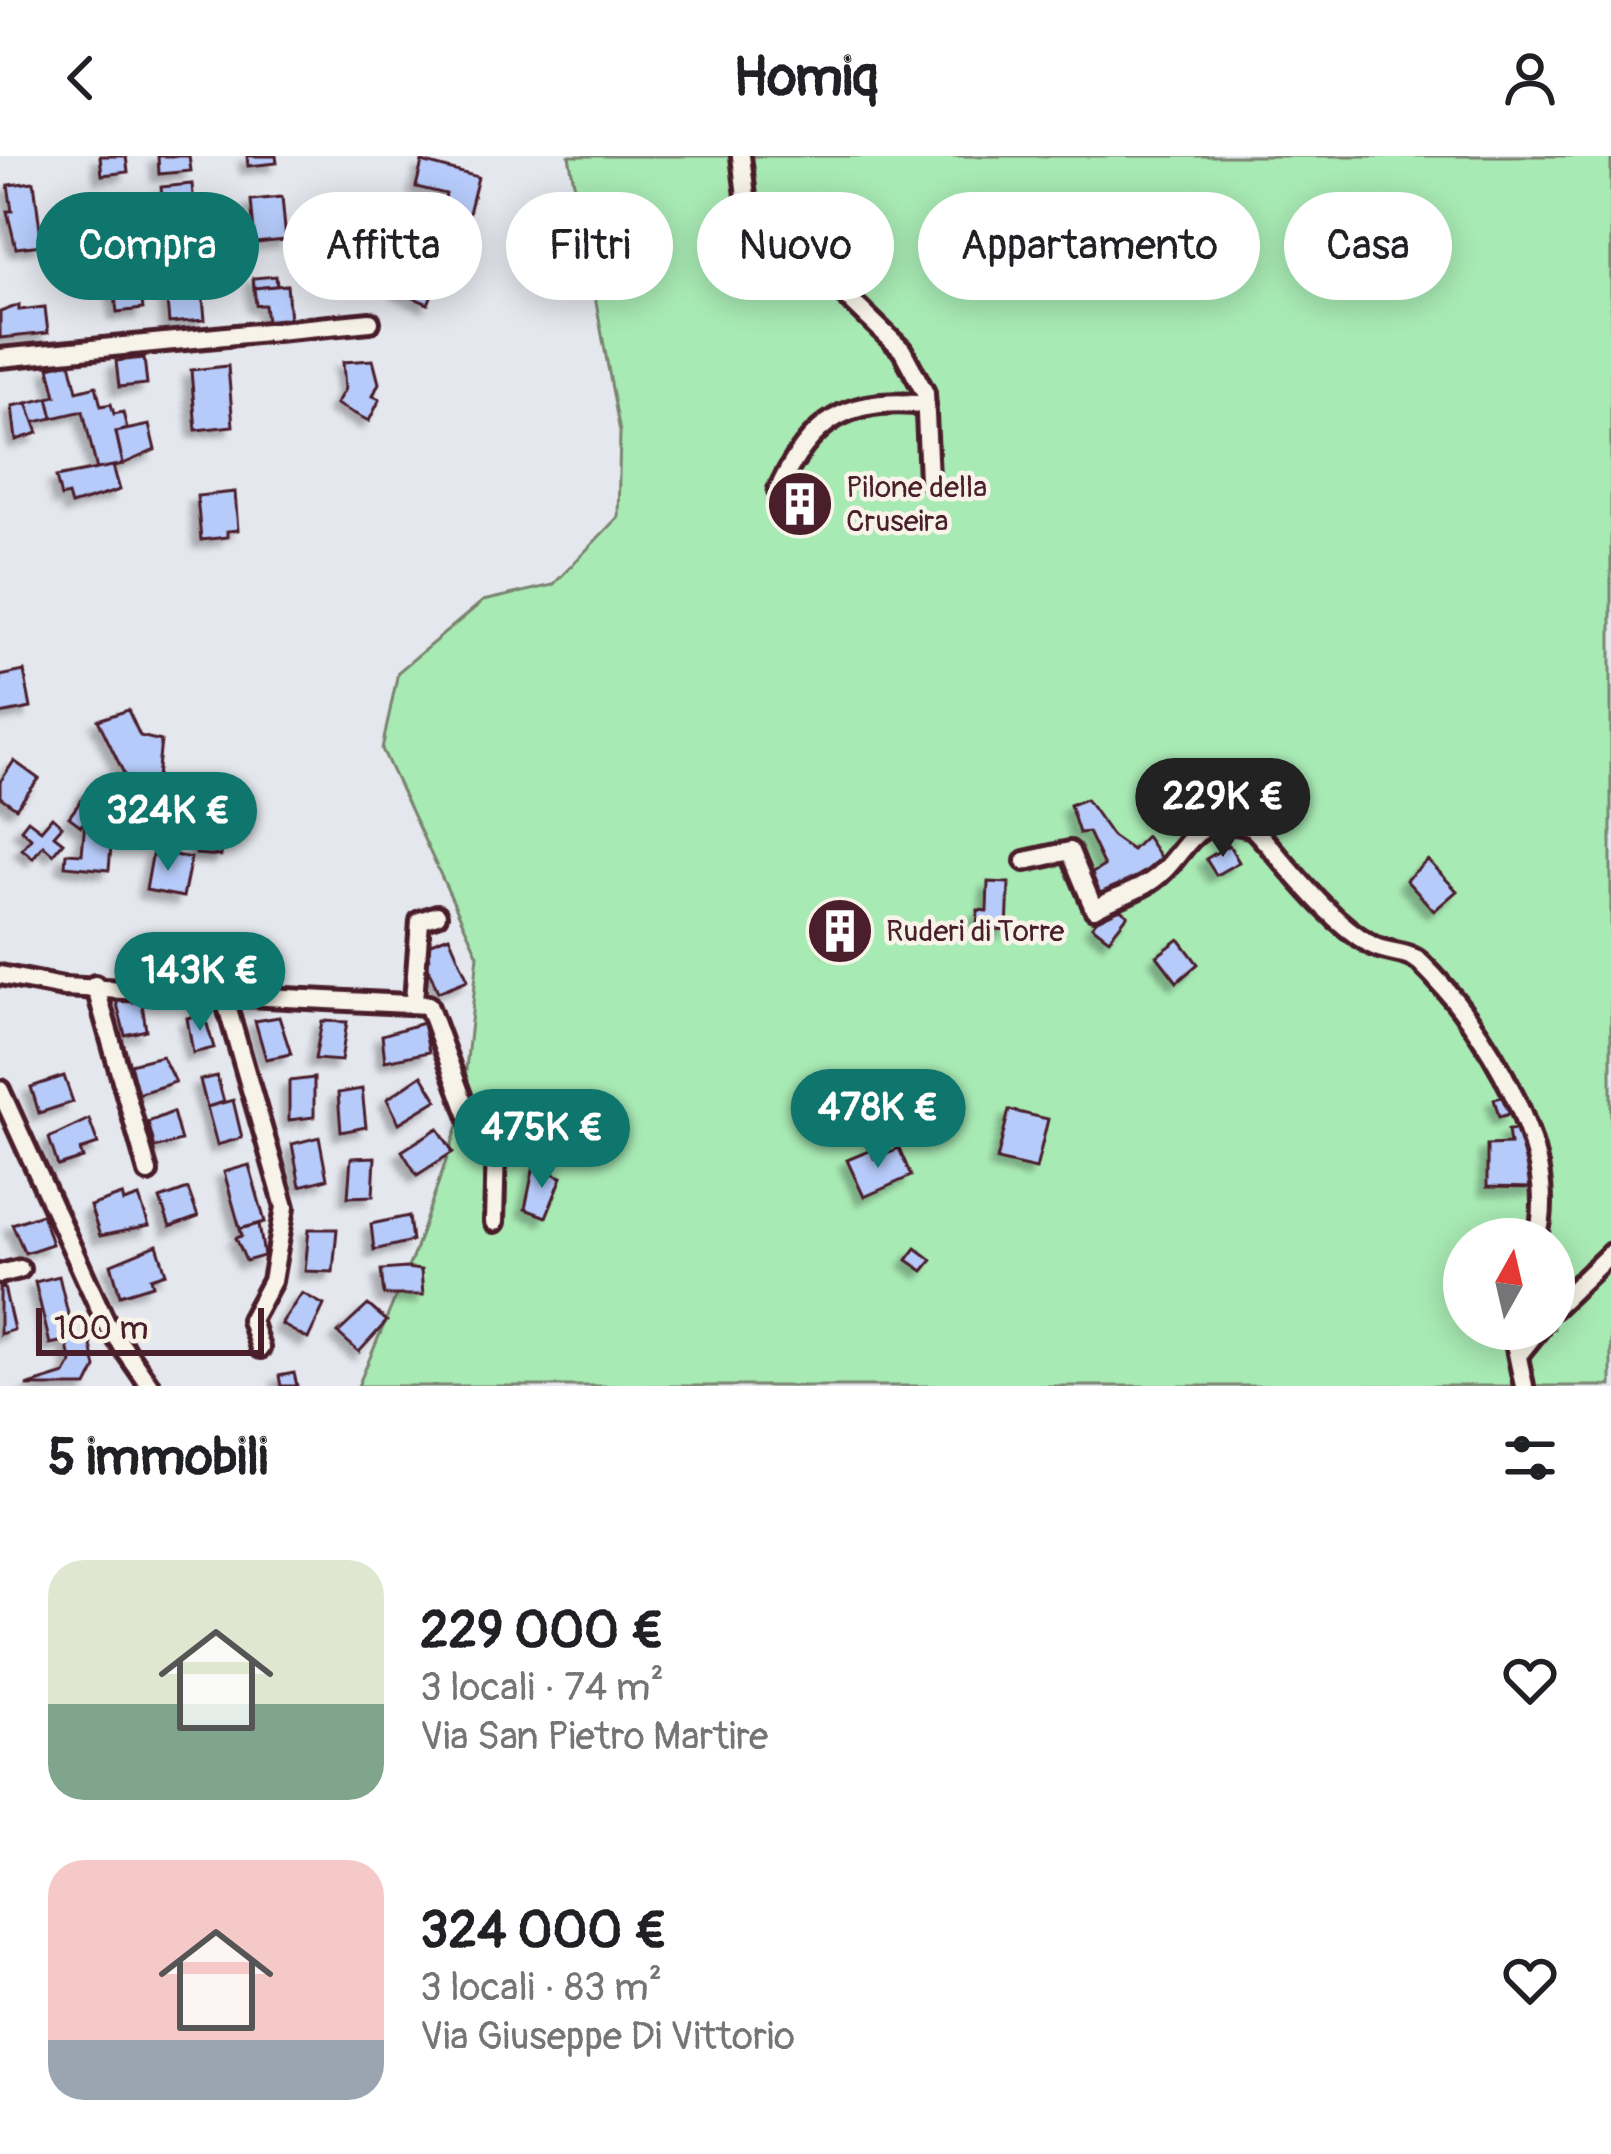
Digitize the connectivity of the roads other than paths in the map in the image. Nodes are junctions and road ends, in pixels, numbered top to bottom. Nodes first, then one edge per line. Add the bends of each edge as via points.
1 (741, 156) edge
2 (370, 322) dead end
3 (0, 358) edge
4 (926, 405) junction
5 (928, 479) dead end
6 (778, 490) dead end
7 (1025, 861) dead end
8 (437, 915) dead end
9 (0, 975) edge
10 (95, 985) junction
11 (224, 996) junction
12 (414, 1001) junction
13 (0, 1090) edge
14 (148, 1172) dead end
15 (1541, 1218) edge
16 (494, 1222) dead end
17 (1611, 1253) edge
18 (20, 1269) dead end
19 (0, 1274) edge
20 (1575, 1288) edge
21 (260, 1348) dead end
22 (1518, 1350) edge
23 (1522, 1350) edge
24 (1519, 1354) junction
25 (150, 1386) edge
26 (1524, 1386) edge

1 - 4 street via 756,276 842,292 902,350
2 - 3 street
4 - 5 street
4 - 6 street via 882,400 825,421 796,452
7 - 15 street via 1070,851 1094,909 1149,884 1201,829 1234,822 1253,828 1351,930 1418,959 1472,1024 1534,1138
8 - 12 street via 420,921
9 - 10 street
10 - 11 street
10 - 14 street
11 - 12 street
11 - 21 street via 285,1207 272,1281 251,1320
12 - 16 street via 434,1012 470,1120 496,1147
13 - 25 street via 106,1323
17 - 20 street
18 - 19 street
22 - 24 street
23 - 24 street
24 - 26 street

